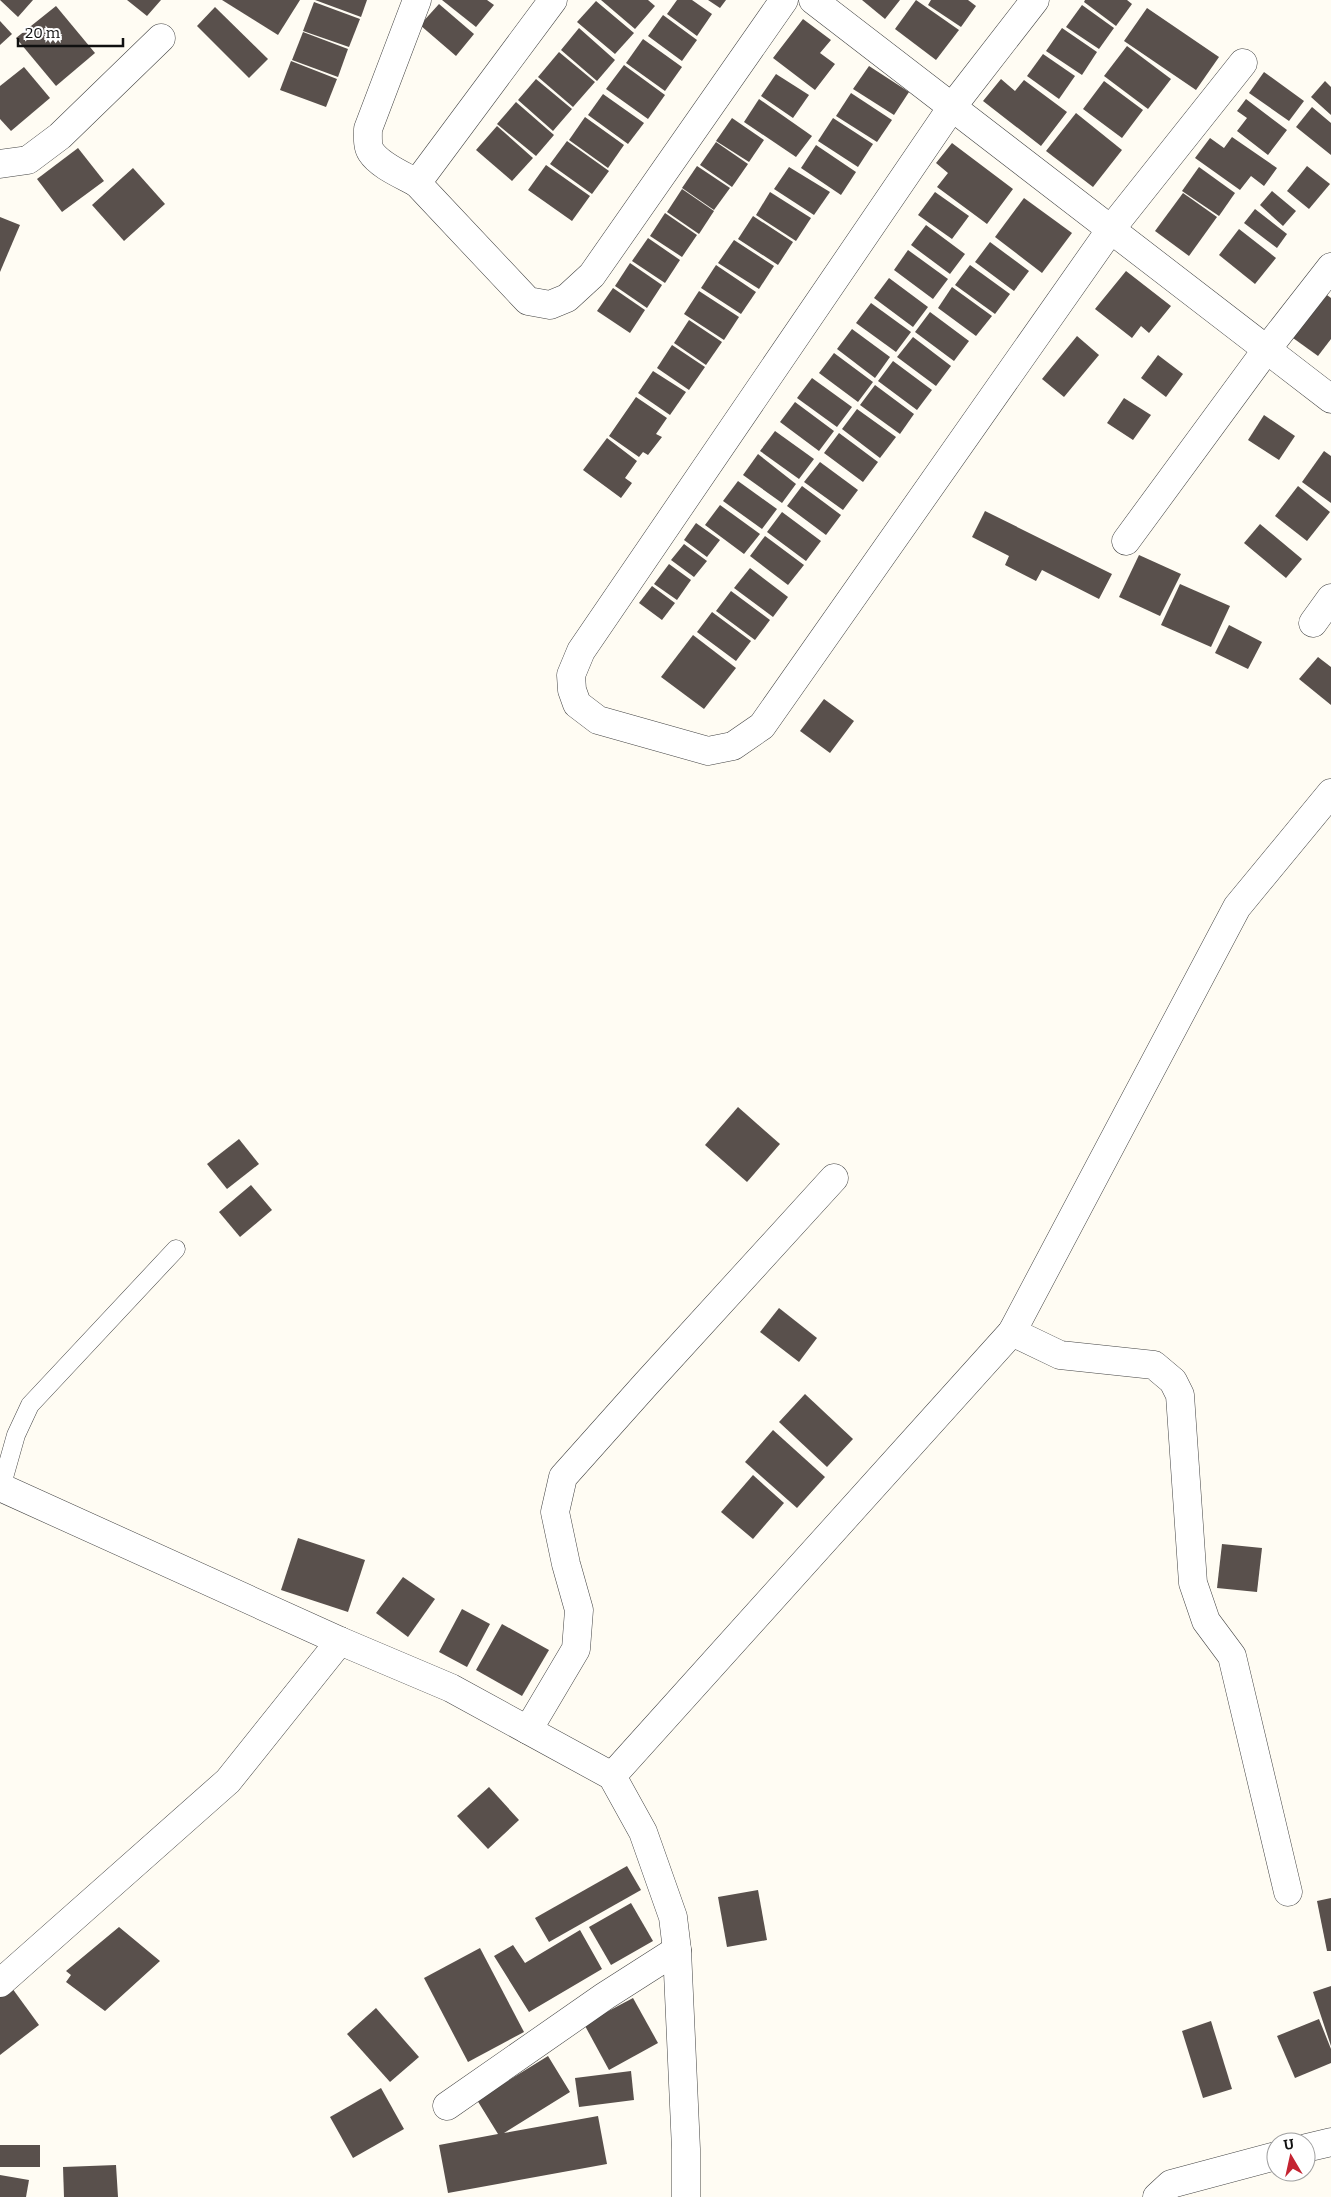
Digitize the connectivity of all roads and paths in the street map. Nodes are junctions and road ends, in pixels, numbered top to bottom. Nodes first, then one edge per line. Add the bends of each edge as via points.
1 (417, 0) edge
2 (553, 0) edge
3 (784, 0) edge
4 (813, 0) edge
5 (1035, 0) edge
6 (161, 38) dead end
7 (1243, 63) dead end
8 (952, 107) junction
9 (0, 164) edge
10 (417, 183) junction
11 (1111, 229) junction
12 (1331, 267) edge
13 (1267, 349) junction
14 (1331, 399) edge
15 (1126, 541) dead end
16 (1331, 598) edge
17 (1313, 623) dead end
18 (1331, 794) edge
19 (834, 1178) dead end
20 (176, 1249) dead end
21 (1012, 1332) junction
22 (0, 1487) edge
23 (340, 1641) junction
24 (528, 1730) junction
25 (612, 1776) junction
26 (1288, 1892) dead end
27 (677, 1950) junction
28 (0, 1983) edge
29 (447, 2106) dead end
30 (1331, 2142) edge
31 (1316, 2146) edge
32 (1266, 2159) edge
33 (686, 2197) edge
34 (1157, 2197) edge

1 - 10 street via 368,129 368,141 371,152 384,164
2 - 10 street
3 - 10 street via 592,275 567,298 550,305 528,301
4 - 8 street
5 - 8 street
6 - 9 street via 60,136 28,160
7 - 11 street
8 - 11 street
8 - 11 street via 581,651 571,675 572,690 578,704 598,720 708,751 734,746 762,726
11 - 13 street
12 - 13 street
13 - 14 street
13 - 15 street
16 - 17 street
18 - 21 street via 1237,907
19 - 24 street via 563,1477 555,1512 579,1610 576,1649
20 - 22 lane via 30,1406 16,1435
21 - 25 street
21 - 26 street via 1060,1355 1154,1365 1173,1381 1180,1395 1193,1583 1206,1621 1232,1656
22 - 23 street
23 - 24 street via 451,1688
23 - 28 street via 228,1781
24 - 25 street
25 - 27 street via 643,1832 673,1917
27 - 29 street
27 - 33 street
30 - 31 street
32 - 34 street via 1171,2184

